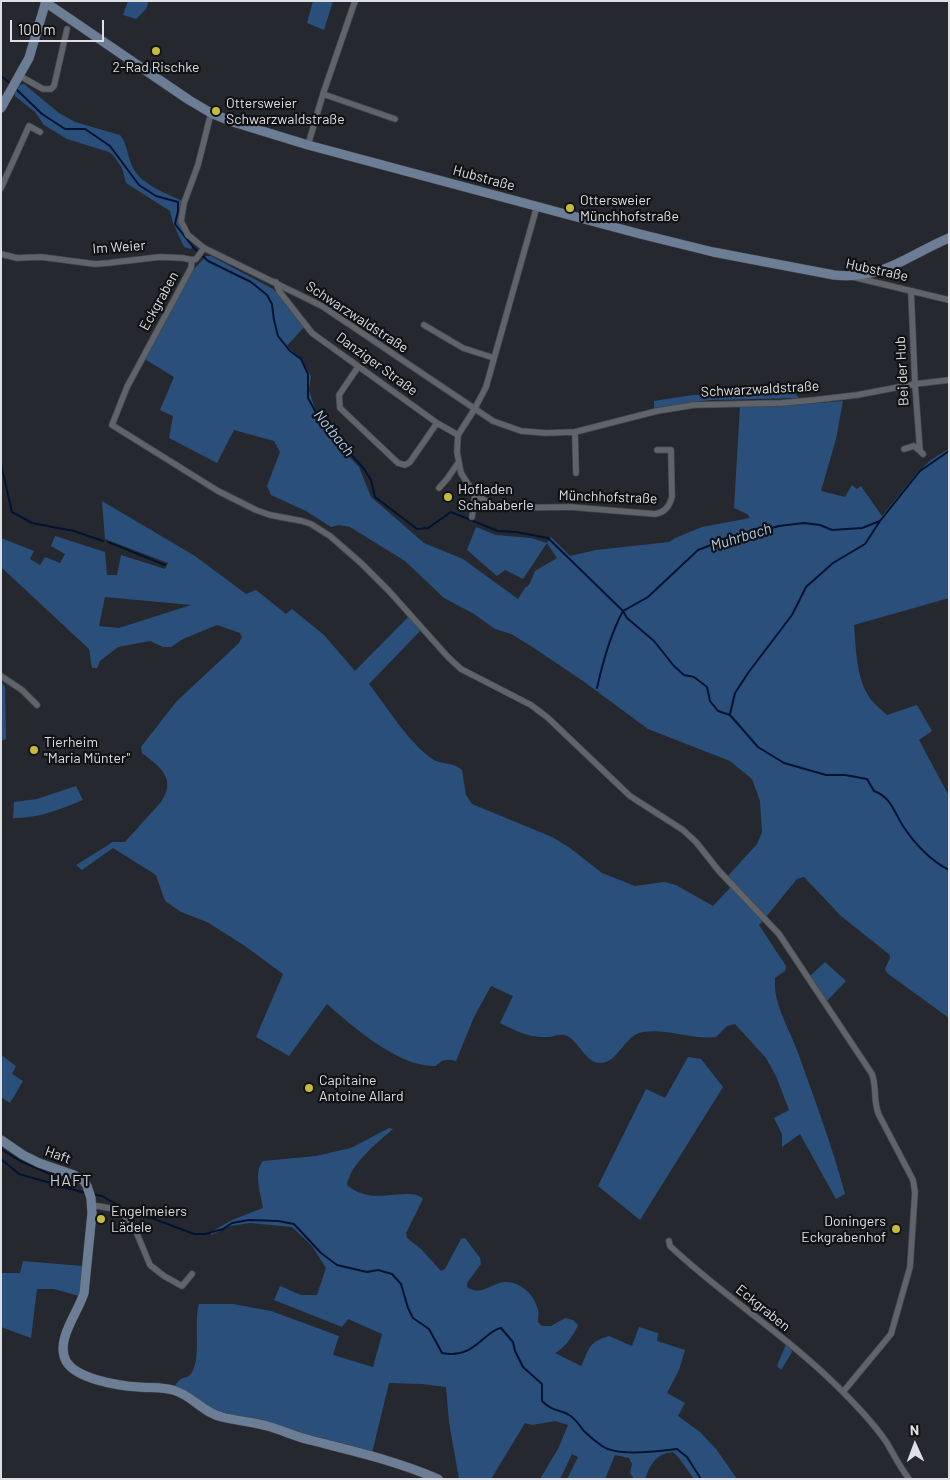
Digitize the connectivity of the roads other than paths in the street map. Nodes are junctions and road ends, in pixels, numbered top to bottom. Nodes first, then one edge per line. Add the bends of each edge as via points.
1 (355, 1) edge
2 (47, 2) edge
3 (67, 30) dead end
4 (18, 79) junction
5 (323, 94) junction
6 (1, 108) edge
7 (211, 113) junction
8 (395, 119) dead end
9 (40, 132) dead end
10 (308, 145) junction
11 (1, 188) edge
12 (537, 206) junction
13 (949, 238) edge
14 (203, 250) junction
15 (1, 254) edge
16 (194, 260) junction
17 (851, 277) junction
18 (276, 282) junction
19 (911, 291) junction
20 (301, 295) junction
21 (949, 300) edge
22 (289, 304) junction
23 (424, 325) dead end
24 (494, 358) junction
25 (358, 367) junction
26 (949, 380) edge
27 (914, 384) junction
28 (474, 410) junction
29 (437, 423) junction
30 (575, 432) junction
31 (458, 435) junction
32 (904, 449) dead end
33 (657, 450) dead end
34 (458, 463) junction
35 (576, 473) dead end
36 (439, 488) dead end
37 (475, 495) junction
38 (472, 517) dead end
39 (1, 676) edge
40 (38, 704) dead end
41 (1, 1140) edge
42 (92, 1205) junction
43 (669, 1241) dead end
44 (192, 1274) dead end
45 (843, 1392) junction
46 (438, 1479) edge
47 (908, 1479) edge

1 - 5 street
2 - 4 main road via 32,50
2 - 7 main road, Hubstraße
3 - 4 street via 51,89
4 - 6 main road
5 - 8 street
5 - 10 street
7 - 10 main road, Hubstraße
7 - 14 street, Schwarzwaldstraße via 184,203 182,221 188,235
9 - 11 street via 29,126
10 - 12 main road, Hubstraße
12 - 17 main road, Hubstraße via 713,252
12 - 24 street
13 - 17 main road via 884,270
14 - 16 street
14 - 18 street, Schwarzwaldstraße
15 - 16 street, Im Weier via 95,264 160,257
16 - 45 street, Eckgraben via 127,387 112,426 225,495 270,515 311,524 330,536 389,591 461,669 531,705 630,796 683,830 779,934 872,1074 876,1109 911,1174 914,1186 910,1267 890,1334
17 - 19 street, Hubstraße
18 - 20 street, Schwarzwaldstraße
18 - 22 street, Danziger Straße
19 - 21 street, Hubstraße
19 - 27 street, Bei der Hub
20 - 22 street via 295,295
20 - 28 street, Schwarzwaldstraße
22 - 25 street, Danziger Straße via 312,333
23 - 24 street via 463,348
24 - 28 street via 486,387
25 - 29 street, Danziger Straße
25 - 29 street via 339,395 340,408 398,463 405,465 410,462
26 - 27 street, Schwarzwaldstraße
27 - 30 street, Schwarzwaldstraße via 814,400 694,405
27 - 32 street, Bei der Hub via 922,452 914,446
28 - 30 street, Schwarzwaldstraße via 521,431
28 - 31 street
29 - 31 street, Danziger Straße
30 - 35 street
31 - 34 street, Münchhofstraße
33 - 37 street, Münchhofstraße via 672,450 672,496 670,504 661,513 570,507 500,508
34 - 36 street
34 - 37 street, Münchhofstraße
37 - 38 street
39 - 40 street
41 - 42 main road, Haft via 39,1163 84,1181
42 - 44 street via 120,1210 135,1229 150,1265 164,1276 182,1286
42 - 46 main road, Haft via 86,1282 64,1338 63,1346 70,1367 79,1373 116,1384 173,1390 210,1413 271,1427
43 - 45 street, Eckgraben via 670,1246 692,1267
45 - 47 street, Eckgraben via 886,1442

